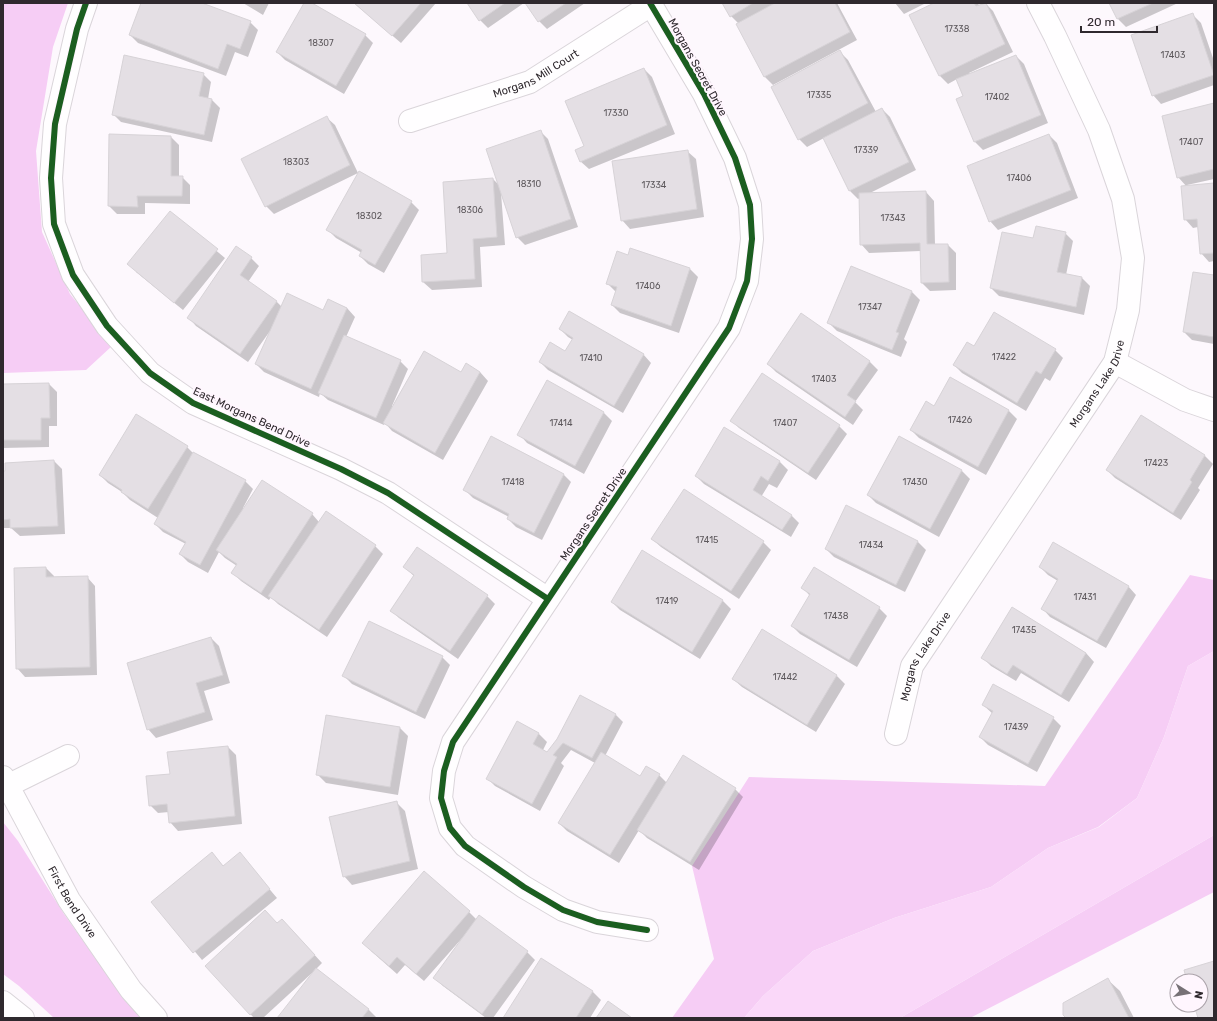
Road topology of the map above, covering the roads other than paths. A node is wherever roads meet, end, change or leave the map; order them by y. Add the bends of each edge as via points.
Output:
1 (86, 3) edge
2 (1038, 3) edge
3 (651, 4) edge
4 (410, 121) dead end
5 (1115, 362) junction
6 (1214, 410) edge
7 (548, 599) junction
8 (896, 734) dead end
9 (68, 756) dead end
10 (4, 783) edge
11 (647, 930) dead end
12 (3, 1002) edge
13 (23, 1018) edge
14 (156, 1018) edge

1 - 7 street, East Morgans Bend Drive via 77,29 55,124 51,178 54,224 73,275 107,326 150,373 194,403 388,493
2 - 5 street, Morgans Lake Drive via 1099,130 1123,199 1133,258 1128,310
3 - 4 street, Morgans Mill Court via 530,82
3 - 7 street, Morgans Secret Drive via 704,94 735,158 750,205 752,239 747,281 729,328
5 - 6 street via 1185,400
5 - 8 street, Morgans Lake Drive via 912,666
7 - 11 street, Morgans Secret Drive via 453,742 444,771 441,798 450,828 465,846 524,887 563,910 597,922
9 - 10 street
10 - 14 street, First Bend Drive via 69,900 131,990
12 - 13 street

